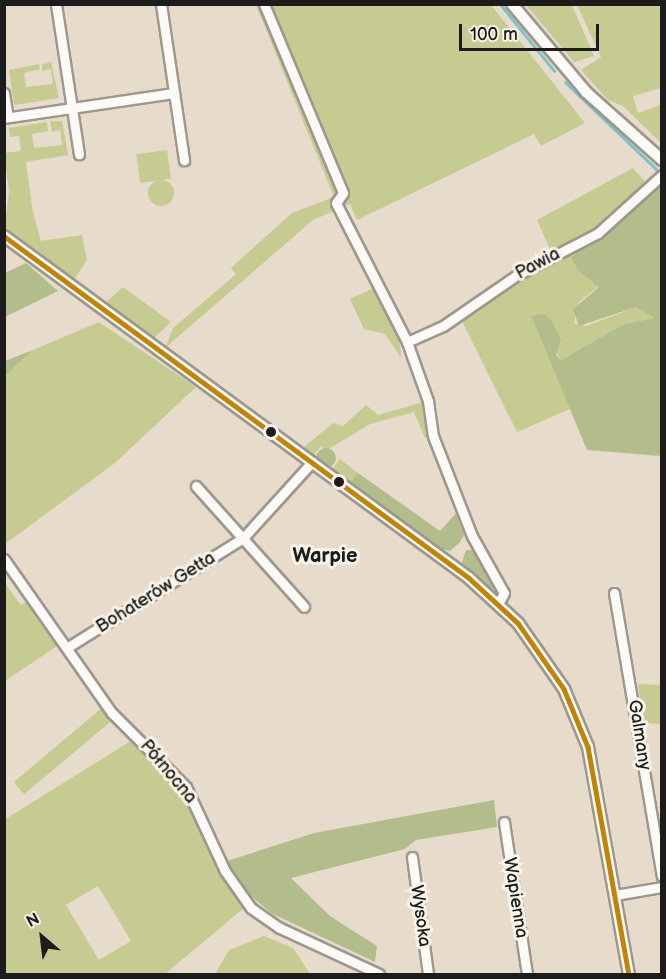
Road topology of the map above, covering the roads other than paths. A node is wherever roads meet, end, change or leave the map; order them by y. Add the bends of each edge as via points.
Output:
1 (56, 4) edge
2 (161, 4) edge
3 (264, 4) edge
4 (512, 4) edge
5 (4, 93) edge
6 (174, 93) junction
7 (71, 108) junction
8 (6, 118) edge
9 (79, 154) dead end
10 (184, 160) dead end
11 (662, 160) edge
12 (662, 175) edge
13 (4, 236) edge
14 (407, 342) junction
15 (312, 462) junction
16 (196, 486) dead end
17 (243, 538) junction
18 (4, 559) edge
19 (614, 593) dead end
20 (499, 602) junction
21 (304, 607) dead end
22 (68, 647) junction
23 (504, 822) dead end
24 (412, 857) dead end
25 (662, 876) edge
26 (662, 887) edge
27 (615, 895) junction
28 (379, 975) edge
29 (428, 975) edge
30 (527, 975) edge
31 (629, 975) edge

1 - 7 street
2 - 6 street
3 - 14 street via 343,193 336,203
4 - 11 street via 599,106
5 - 8 street
6 - 7 street
6 - 10 street
7 - 8 street
7 - 9 street
12 - 14 street, Pawia via 598,233
13 - 15 street
14 - 20 street via 428,401 433,436 472,536 504,593
15 - 17 street, Bohaterów Getta
15 - 20 street
16 - 17 street
17 - 21 street
17 - 22 street, Bohaterów Getta
18 - 22 street, Północna
19 - 25 street, Galmany
20 - 27 street via 548,662 582,730
22 - 28 street, Północna via 111,713 186,788 225,871 251,908 280,928
23 - 30 street, Wapienna
24 - 29 street, Wysoka
26 - 27 street
27 - 31 street

